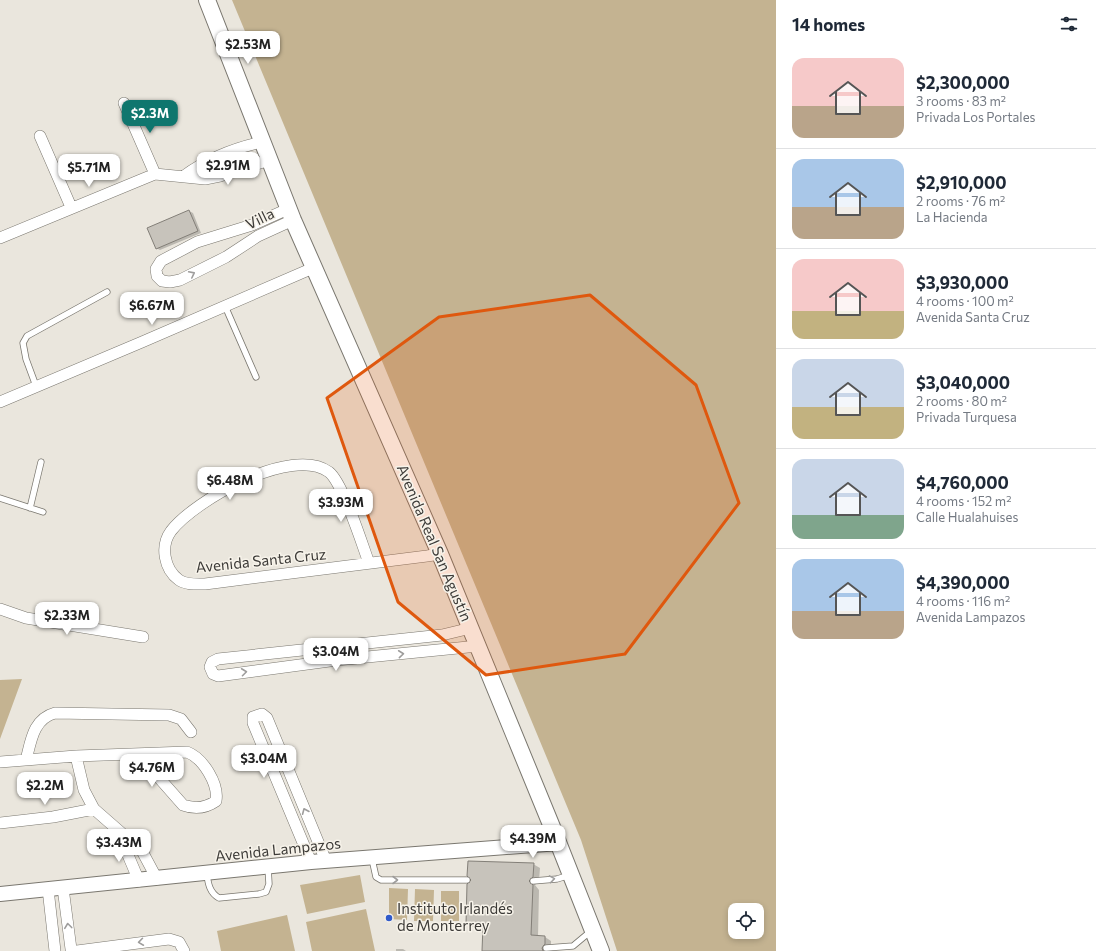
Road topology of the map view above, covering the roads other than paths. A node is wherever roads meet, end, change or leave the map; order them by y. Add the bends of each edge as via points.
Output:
1 (199, 0) edge
2 (207, 0) edge
3 (124, 103) dead end
4 (40, 136) dead end
5 (262, 139) junction
6 (269, 160) junction
7 (155, 174) junction
8 (184, 176) junction
9 (71, 207) junction
10 (291, 215) junction
11 (270, 224) junction
12 (234, 231) junction
13 (0, 238) edge
14 (241, 246) junction
15 (313, 268) junction
16 (107, 292) dead end
17 (225, 306) junction
18 (256, 377) dead end
19 (36, 386) junction
20 (0, 402) edge
21 (41, 462) dead end
22 (0, 498) edge
23 (30, 508) junction
24 (43, 512) dead end
25 (440, 554) junction
26 (369, 563) junction
27 (0, 609) edge
28 (471, 628) junction
29 (143, 637) dead end
30 (478, 646) junction
31 (335, 647) junction
32 (337, 660) junction
33 (191, 732) dead end
34 (138, 754) junction
35 (76, 756) junction
36 (26, 760) junction
37 (0, 762) edge
38 (292, 779) junction
39 (279, 784) junction
40 (94, 809) junction
41 (0, 823) edge
42 (124, 836) junction
43 (559, 843) junction
44 (372, 859) junction
45 (326, 861) junction
46 (311, 862) junction
47 (268, 867) junction
48 (207, 874) junction
49 (571, 874) junction
50 (157, 879) junction
51 (139, 880) junction
52 (467, 880) dead end
53 (533, 881) dead end
54 (63, 888) junction
55 (48, 889) junction
56 (0, 894) edge
57 (593, 930) junction
58 (546, 948) dead end
59 (55, 951) edge
60 (73, 951) edge
61 (77, 951) edge
62 (184, 951) edge
63 (601, 951) edge

1 - 5 main road, Avenida Real San Agustín
2 - 5 main road, Avenida Real San Agustín
3 - 7 street
4 - 9 street
5 - 6 main road, Avenida Real San Agustín
5 - 8 street via 200,164
6 - 8 street via 205,179
6 - 10 main road, Avenida Real San Agustín
7 - 8 street
7 - 9 street
9 - 13 street
10 - 11 street, Villa
10 - 15 main road, Avenida Real San Agustín
11 - 12 street, Villa
11 - 14 street, Villa
12 - 14 street
12 -> 14 street, Villa via 197,242 161,261 156,269 157,276 162,281 180,280 226,257
15 - 17 street
15 - 25 main road, Avenida Real San Agustín
16 - 19 lane via 27,336 23,343
17 - 18 lane
17 - 19 street
19 - 20 street
21 - 23 lane
22 - 23 lane
23 - 24 lane
25 - 26 street, Avenida Santa Cruz
25 - 28 main road, Avenida Real San Agustín
26 - 26 street, Avenida Santa Cruz via 190,584 179,580 168,568 164,557 165,544 170,532 218,494 253,476 288,465 308,463 331,473 339,486
27 - 29 street via 26,618
28 - 30 main road, Avenida Real San Agustín
28 - 31 street via 442,635
32 -> 30 street
30 - 43 main road, Avenida Real San Agustín
31 - 32 street
31 -> 32 street via 218,659 212,662 210,667 213,674 218,676
33 - 36 street via 181,719 169,715 55,713 43,718 35,729
34 - 34 street via 183,805 193,808 216,801 214,783 193,754 180,751
34 - 35 street
35 - 36 street
35 - 40 street via 84,790
36 - 37 street
38 - 39 street
38 - 39 street via 267,718 257,714 253,723
45 -> 38 street
39 - 46 street
40 - 41 street
40 - 42 street
42 - 50 street via 142,851
42 - 51 street via 128,855
43 - 44 street, Avenida Lampazos
43 - 49 main road, Avenida Real San Agustín
44 - 45 street, Avenida Lampazos
44 -> 52 lane via 376,877 381,880
45 - 46 street, Avenida Lampazos
46 - 47 street, Avenida Lampazos
47 - 48 street, Avenida Lampazos
47 - 48 lane via 269,884 266,892 259,894 219,898 214,895 208,883
48 - 50 street, Avenida Lampazos
53 -> 49 lane
49 - 57 main road, Avenida Real San Agustín
50 - 51 street, Avenida Lampazos
51 - 54 street, Avenida Lampazos
54 - 55 street, Avenida Lampazos
60 -> 54 street via 70,949
55 - 56 street, Avenida Lampazos
55 - 59 street
57 - 58 lane via 573,946
57 - 63 main road, Avenida Real San Agustín
62 -> 61 street via 179,942 169,939

